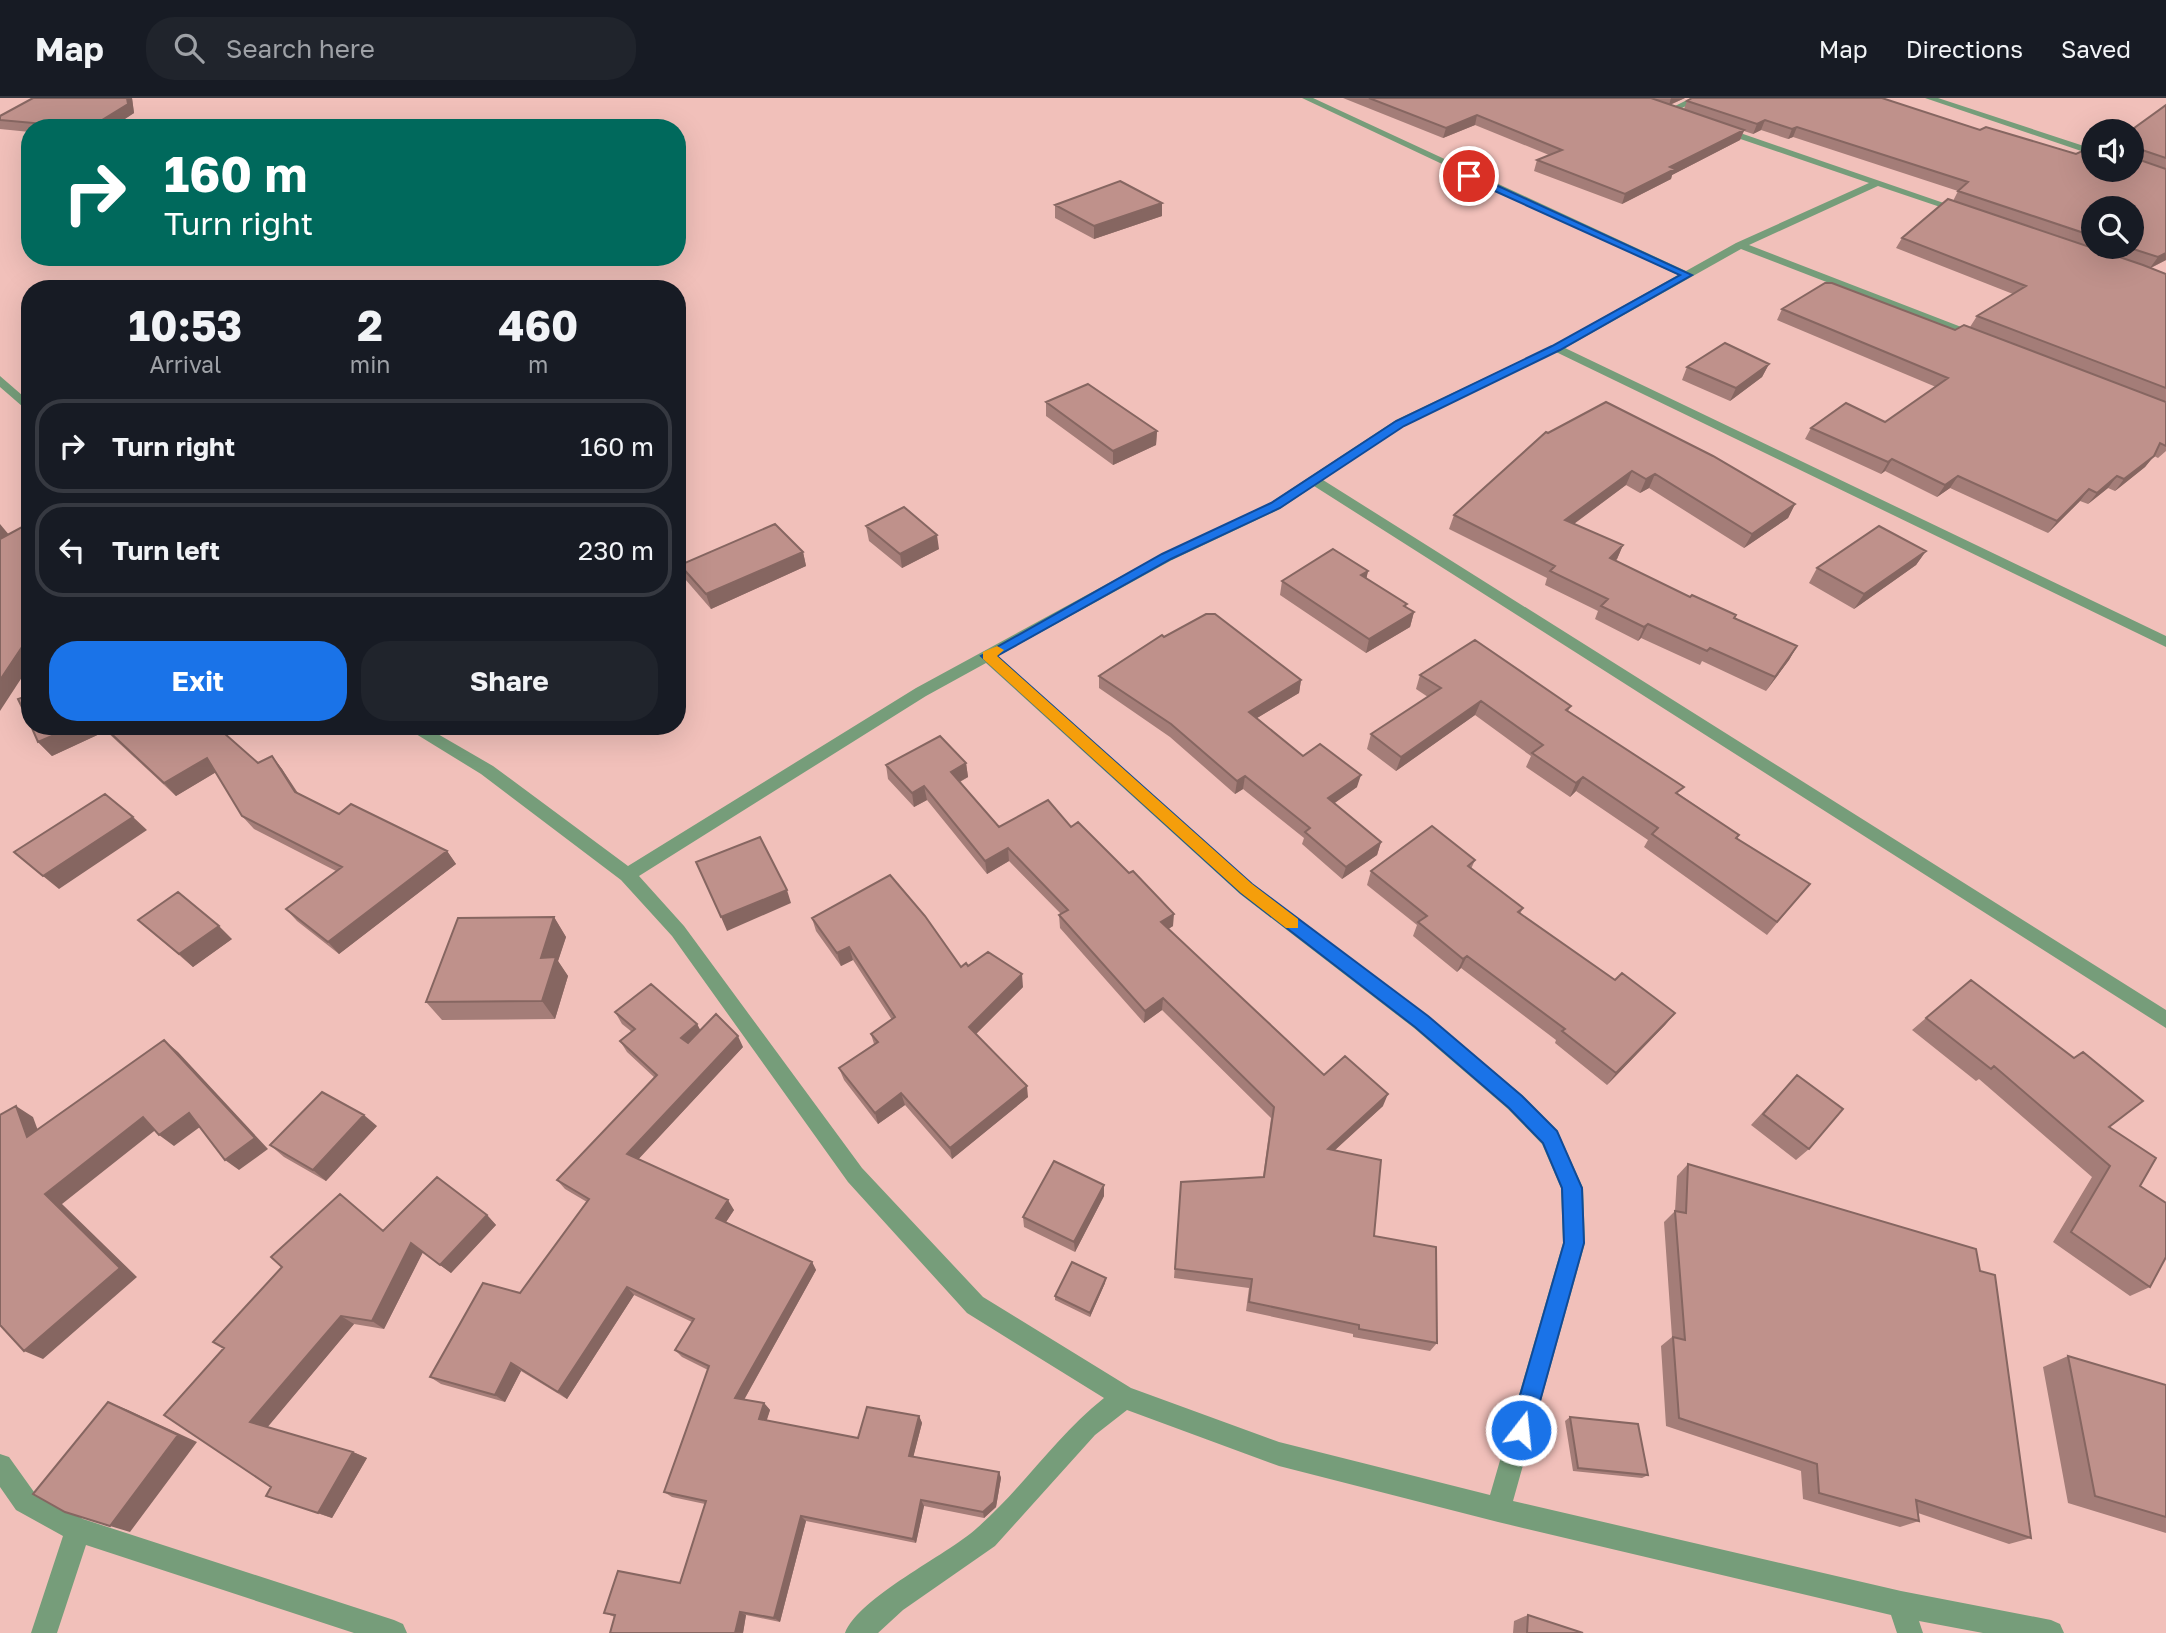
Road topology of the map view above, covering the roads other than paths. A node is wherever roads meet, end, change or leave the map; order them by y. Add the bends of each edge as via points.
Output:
1 (1306, 98) edge
2 (1698, 98) edge
3 (1928, 98) edge
4 (1657, 107) edge
5 (1669, 111) junction
6 (1682, 116) edge
7 (1709, 124) edge
8 (2081, 148) edge
9 (1878, 182) junction
10 (1970, 214) edge
11 (1740, 246) junction
12 (1687, 275) junction
13 (1985, 340) edge
14 (1556, 348) junction
15 (0, 380) edge
16 (21, 400) edge
17 (1314, 480) junction
18 (2166, 642) edge
19 (988, 656) junction
20 (427, 735) edge
21 (627, 875) junction
22 (2166, 1020) edge
23 (1124, 1397) junction
24 (0, 1466) edge
25 (1498, 1510) junction
26 (78, 1530) junction
27 (1901, 1604) junction
28 (44, 1633) edge
29 (394, 1633) edge
30 (858, 1633) edge
31 (1910, 1633) edge
32 (2051, 1633) edge

1 - 12 street
2 - 5 street
3 - 8 street
4 - 5 street
5 - 6 street
7 - 9 street
9 - 10 street
9 - 11 street
11 - 12 street
11 - 13 street
12 - 14 street
14 - 17 street via 1400,423
14 - 18 street
15 - 16 street
17 - 19 street via 1275,506 1167,556
17 - 22 street
19 - 21 street via 921,692
19 - 25 street via 1246,889 1421,1022 1516,1102 1550,1137 1572,1188 1574,1243
20 - 21 street via 487,770
21 - 23 street via 678,931 855,1175 975,1305
23 - 25 street via 1279,1454
23 - 30 street via 1087,1427 986,1536 894,1601
24 - 26 street via 25,1501
25 - 27 street
26 - 28 street
26 - 29 street
27 - 31 street
27 - 32 street

